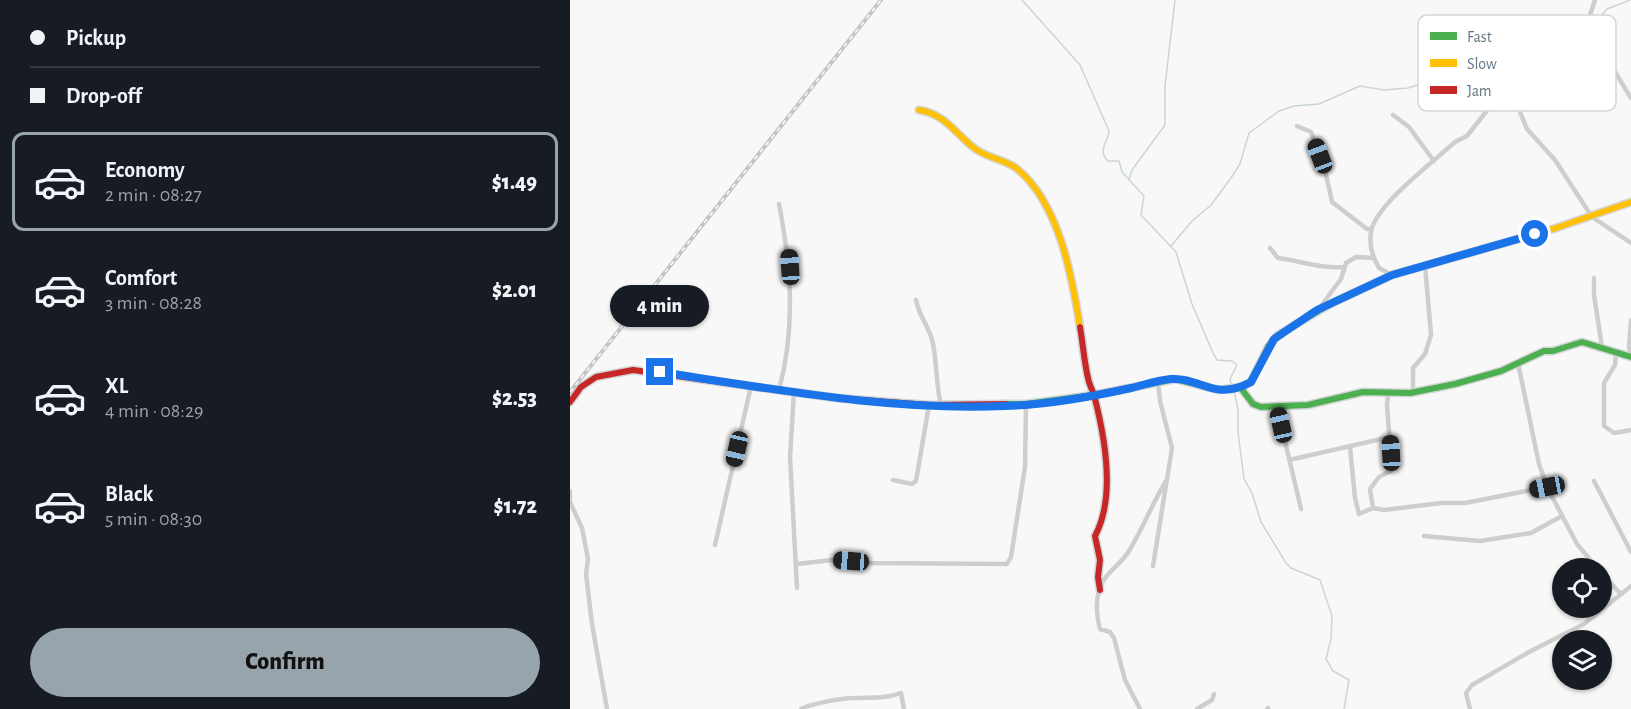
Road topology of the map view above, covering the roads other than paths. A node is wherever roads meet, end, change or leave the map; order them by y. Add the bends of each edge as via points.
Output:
1 (1595, 0) edge
2 (1590, 15) edge
3 (1616, 73) edge
4 (1631, 98) edge
5 (919, 110) dead end
6 (1487, 111) edge
7 (1520, 111) edge
8 (1393, 115) dead end
9 (1297, 126) dead end
10 (1434, 161) junction
11 (1631, 202) edge
12 (779, 204) dead end
13 (1592, 217) junction
14 (1372, 229) junction
15 (1631, 243) edge
16 (1270, 248) dead end
17 (1374, 258) junction
18 (1425, 265) junction
19 (1344, 267) junction
20 (1392, 275) junction
21 (1594, 278) dead end
22 (915, 300) dead end
23 (1317, 310) junction
24 (1631, 320) edge
25 (1602, 347) junction
26 (1616, 354) junction
27 (1631, 357) edge
28 (1518, 363) junction
29 (1158, 382) junction
30 (751, 386) junction
31 (1234, 388) junction
32 (779, 390) junction
33 (794, 392) junction
34 (1413, 392) junction
35 (1388, 393) junction
36 (1094, 395) junction
37 (571, 398) edge
38 (1026, 404) junction
39 (929, 405) junction
40 (941, 405) junction
41 (1277, 407) junction
42 (1631, 430) edge
43 (1390, 437) junction
44 (1350, 447) junction
45 (1289, 460) junction
46 (893, 480) dead end
47 (1166, 481) junction
48 (1594, 482) dead end
49 (1547, 487) junction
50 (570, 491) edge
51 (570, 501) edge
52 (1373, 508) junction
53 (1300, 509) dead end
54 (1562, 516) junction
55 (1424, 536) dead end
56 (715, 545) dead end
57 (1631, 552) edge
58 (1589, 558) edge
59 (797, 564) junction
60 (1153, 566) dead end
61 (1612, 585) edge
62 (1631, 586) edge
63 (797, 588) dead end
64 (1100, 590) junction
65 (1620, 593) junction
66 (1214, 694) dead end
67 (607, 709) edge
68 (801, 709) edge
69 (904, 709) edge
70 (1140, 709) edge
71 (1197, 709) edge
72 (1470, 709) edge

1 - 2 street
3 - 4 street
5 - 36 street via 938,114 974,149 1015,167 1042,200 1071,272
6 - 10 street via 1467,136
7 - 13 street via 1527,129 1556,160
8 - 10 street via 1409,127
9 - 14 street via 1311,132 1332,202
10 - 14 street via 1389,202
11 - 13 street
12 - 32 street via 791,281 788,360
13 - 15 street
13 - 18 street
14 - 17 street
16 - 19 street via 1278,258 1327,268
17 - 19 street via 1356,257
17 - 20 street via 1379,268
18 - 20 street
18 - 34 street via 1431,335 1425,354 1413,368
19 - 23 street via 1341,279
20 - 23 street
21 - 25 street
22 - 40 street via 933,344
23 - 31 street via 1278,335 1251,382
24 - 27 street
25 - 26 street
25 - 28 street via 1582,342 1544,351
26 - 27 street
26 - 42 street via 1612,372 1604,383 1604,426 1614,434
28 - 34 street via 1455,384
28 - 49 street
29 - 31 street via 1175,379 1219,390
29 - 36 street
29 - 47 street via 1172,448
30 - 32 street
30 - 37 street via 660,372 618,370 597,377
30 - 56 street
31 - 41 street via 1253,404
32 - 33 street
33 - 39 street
33 - 59 street via 790,456
34 - 35 street
35 - 41 street via 1363,392 1308,405
35 - 43 street
36 - 38 street
36 - 64 street via 1107,464 1102,523 1095,536
38 - 40 street
38 - 59 street via 1025,467 1007,564 832,560
39 - 40 street
39 - 46 street via 916,481 912,484
41 - 45 street
43 - 44 street
43 - 52 street via 1392,470 1379,477 1370,489
44 - 45 street
44 - 52 street via 1359,514
45 - 53 street
47 - 60 street
47 - 64 street via 1128,554 1102,582
48 - 57 street
49 - 52 street via 1465,502
49 - 54 street
50 - 51 street
51 - 67 street via 582,528 588,559 592,624
54 - 55 street via 1532,533 1480,541
54 - 58 street
59 - 63 street
61 - 65 street
62 - 65 street
64 - 70 street via 1100,629 1114,638 1125,680
65 - 72 street via 1584,624 1472,685 1466,693
66 - 71 street via 1212,700
68 - 69 street via 817,703 901,693

